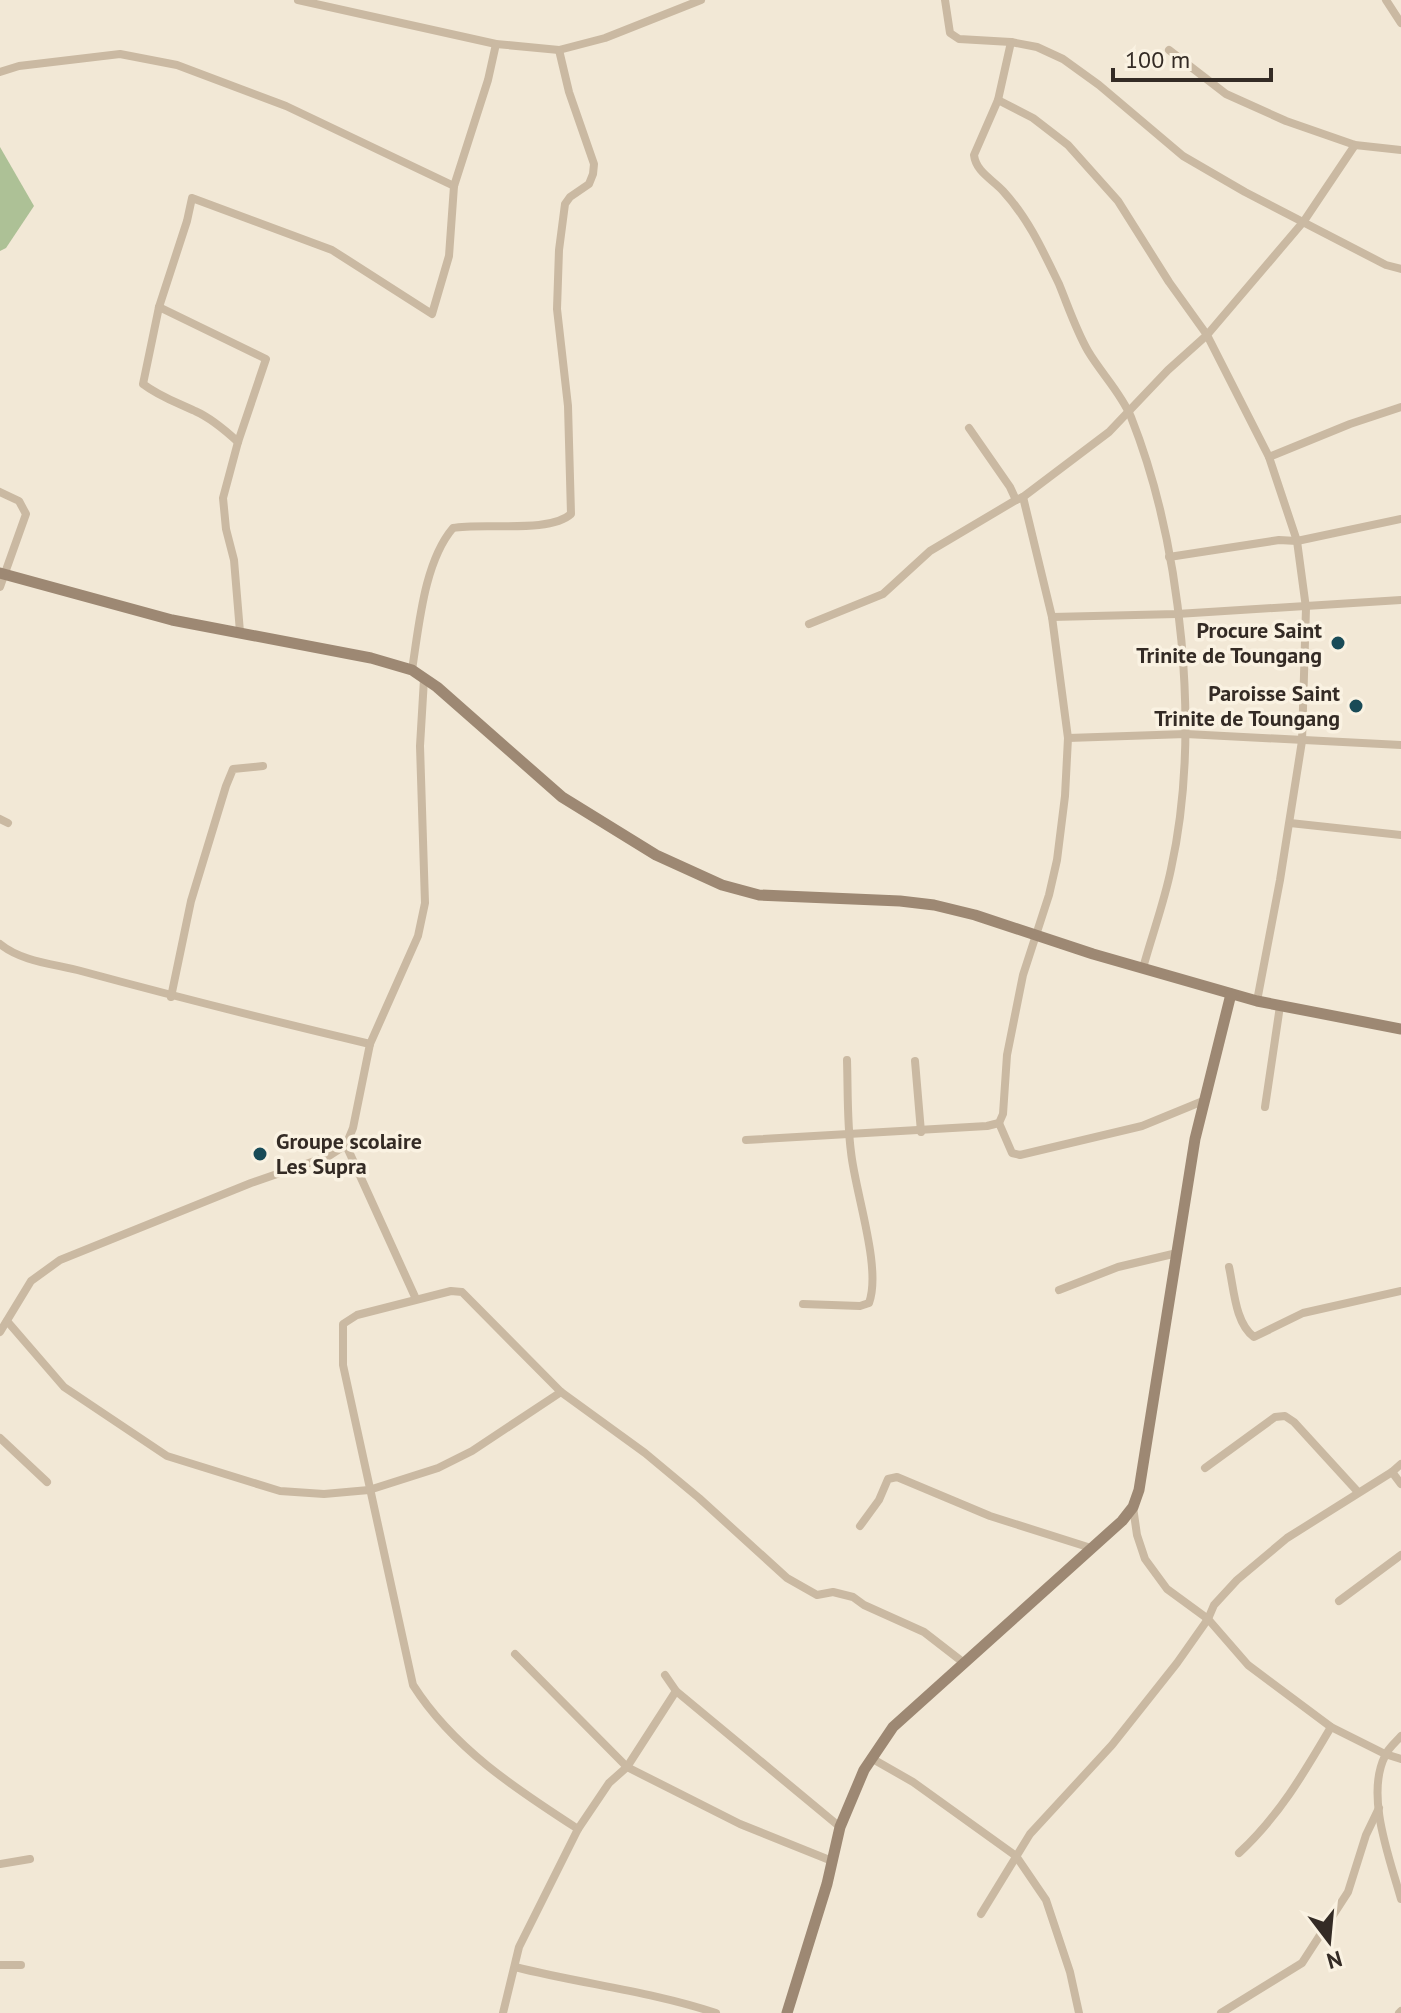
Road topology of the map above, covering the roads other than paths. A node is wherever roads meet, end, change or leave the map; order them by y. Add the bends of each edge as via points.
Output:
1 (298, 0) edge
2 (701, 0) edge
3 (945, 0) edge
4 (1386, 0) edge
5 (1401, 23) edge
6 (1011, 42) junction
7 (496, 44) junction
8 (559, 50) junction
9 (1169, 50) dead end
10 (0, 72) edge
11 (998, 100) junction
12 (1355, 145) junction
13 (1401, 150) edge
14 (454, 186) junction
15 (1304, 221) junction
16 (1401, 269) edge
17 (159, 307) junction
18 (1207, 335) junction
19 (1401, 407) edge
20 (1129, 413) junction
21 (969, 428) dead end
22 (238, 442) junction
23 (1269, 457) junction
24 (0, 492) edge
25 (1020, 498) junction
26 (1401, 519) edge
27 (1297, 541) junction
28 (1169, 557) junction
29 (3, 574) edge
30 (0, 587) edge
31 (1401, 600) edge
32 (1306, 608) junction
33 (1177, 614) junction
34 (1052, 617) junction
35 (809, 624) dead end
36 (240, 632) junction
37 (412, 670) junction
38 (424, 679) junction
39 (1186, 734) junction
40 (1068, 738) junction
41 (1302, 741) junction
42 (1401, 745) edge
43 (263, 766) dead end
44 (1290, 823) junction
45 (1401, 835) edge
46 (1036, 936) junction
47 (0, 944) edge
48 (1143, 968) junction
49 (1231, 994) junction
50 (171, 997) junction
51 (1257, 1001) junction
52 (1280, 1006) junction
53 (1401, 1029) edge
54 (370, 1044) junction
55 (847, 1060) dead end
56 (915, 1061) dead end
57 (1203, 1101) junction
58 (1265, 1107) dead end
59 (999, 1123) junction
60 (921, 1132) junction
61 (849, 1135) junction
62 (746, 1140) dead end
63 (346, 1145) junction
64 (1177, 1253) junction
65 (1229, 1267) dead end
66 (1059, 1290) dead end
67 (1401, 1291) edge
68 (416, 1299) junction
69 (803, 1304) dead end
70 (7, 1321) junction
71 (0, 1332) edge
72 (561, 1392) junction
73 (0, 1438) edge
74 (1401, 1464) edge
75 (1205, 1468) dead end
76 (1392, 1472) junction
77 (47, 1482) dead end
78 (1401, 1484) edge
79 (369, 1490) junction
80 (1358, 1492) junction
81 (1133, 1507) junction
82 (860, 1526) dead end
83 (1091, 1548) junction
84 (1401, 1555) edge
85 (1339, 1601) dead end
86 (1208, 1619) junction
87 (515, 1654) dead end
88 (964, 1663) junction
89 (665, 1675) dead end
90 (676, 1691) junction
91 (1331, 1727) junction
92 (1401, 1736) edge
93 (1385, 1754) junction
94 (871, 1758) junction
95 (1401, 1759) edge
96 (627, 1767) junction
97 (1379, 1808) junction
98 (840, 1827) junction
99 (578, 1829) junction
100 (1239, 1853) dead end
101 (1016, 1856) junction
102 (30, 1859) dead end
103 (832, 1861) junction
104 (0, 1864) edge
105 (1401, 1899) edge
106 (981, 1914) dead end
107 (0, 1965) edge
108 (21, 1965) dead end
109 (515, 1967) junction
110 (503, 2013) edge
111 (716, 2013) edge
112 (787, 2013) edge
113 (1079, 2013) edge
114 (1221, 2013) edge

1 - 7 street
2 - 8 street
3 - 6 street via 950,33 959,39
4 - 5 street
6 - 11 street
6 - 15 street via 1063,59 1183,156
7 - 8 street
7 - 14 street
8 - 37 street via 594,164 589,184 565,204 559,250 557,309 568,406 571,514 548,523 453,528 444,538 424,596
9 - 12 street via 1226,94
10 - 14 street via 120,54 177,65 286,106
11 - 18 street via 1068,145 1118,201
11 - 20 street via 975,163 1032,228 1087,349
12 - 13 street
12 - 15 street
14 - 17 street via 449,256 432,314 332,250 192,198
15 - 16 street
15 - 18 street
17 - 22 street via 143,384 216,423
17 - 22 street via 266,359
18 - 20 street
18 - 23 street
19 - 23 street
20 - 25 street
20 - 28 street via 1149,470
21 - 25 street
22 - 36 street via 223,498
23 - 27 street
24 - 29 street via 19,501 26,514
25 - 34 street
25 - 35 street via 930,551 883,594
26 - 27 street
27 - 28 street
27 - 32 street
28 - 33 street
29 - 30 street
29 - 36 street via 172,620
31 - 32 street
32 - 33 street
32 - 41 street
33 - 34 street
33 - 39 street
34 - 40 street
36 - 37 street
37 - 38 street
38 - 46 street via 562,797 625,838 722,885 759,895 934,905
38 - 54 street via 420,746 425,903 418,936
39 - 40 street
39 - 41 street
39 - 48 street via 1171,870
40 - 46 street via 1057,860
41 - 42 street
41 - 44 street
43 - 50 street via 233,769 226,786 191,901
44 - 45 street
44 - 51 street
46 - 48 street
46 - 59 street via 1007,1055
47 - 50 street via 35,961
48 - 49 street
49 - 51 street
49 - 57 street
50 - 54 street
51 - 52 street
52 - 53 street
52 - 58 street
54 - 63 street
55 - 61 street
56 - 60 street
57 - 59 street via 1142,1126 1020,1155 1006,1145
57 - 64 street
59 - 60 street
60 - 61 street
61 - 62 street
61 - 69 street via 873,1293 869,1303 860,1306
63 - 68 street
63 - 70 street via 60,1260 31,1281
64 - 66 street via 1118,1267
64 - 81 street
65 - 67 street via 1240,1318 1254,1337 1303,1313
68 - 72 street via 462,1292
68 - 79 street via 343,1324 343,1365
70 - 71 street
70 - 79 street via 64,1387 167,1456 280,1491
72 - 79 street via 472,1451
72 - 88 street via 645,1453 787,1578 817,1595 853,1597 924,1632
73 - 77 street
74 - 76 street
75 - 80 street via 1275,1417 1285,1416
76 - 78 street
76 - 80 street
79 - 99 street via 413,1685 431,1713 480,1760
80 - 86 street via 1287,1538 1237,1580
81 - 83 street
81 - 86 street via 1145,1559 1167,1589
82 - 83 street via 888,1479 897,1477 990,1516
83 - 88 street
84 - 85 street
86 - 91 street via 1248,1665
86 - 101 street via 1112,1745
87 - 96 street
88 - 94 street via 893,1727
89 - 90 street
90 - 96 street
90 - 98 street
91 - 93 street
91 - 100 street via 1273,1819
92 - 93 street
93 - 95 street
93 - 97 street
94 - 98 street
94 - 101 street
96 - 99 street via 609,1783
96 - 103 street via 740,1824
97 - 105 street
97 - 114 street via 1348,1892 1302,1963
98 - 103 street
99 - 109 street via 527,1928
101 - 106 street
101 - 113 street via 1046,1900
102 - 104 street
103 - 112 street
107 - 108 street
109 - 110 street
109 - 111 street

